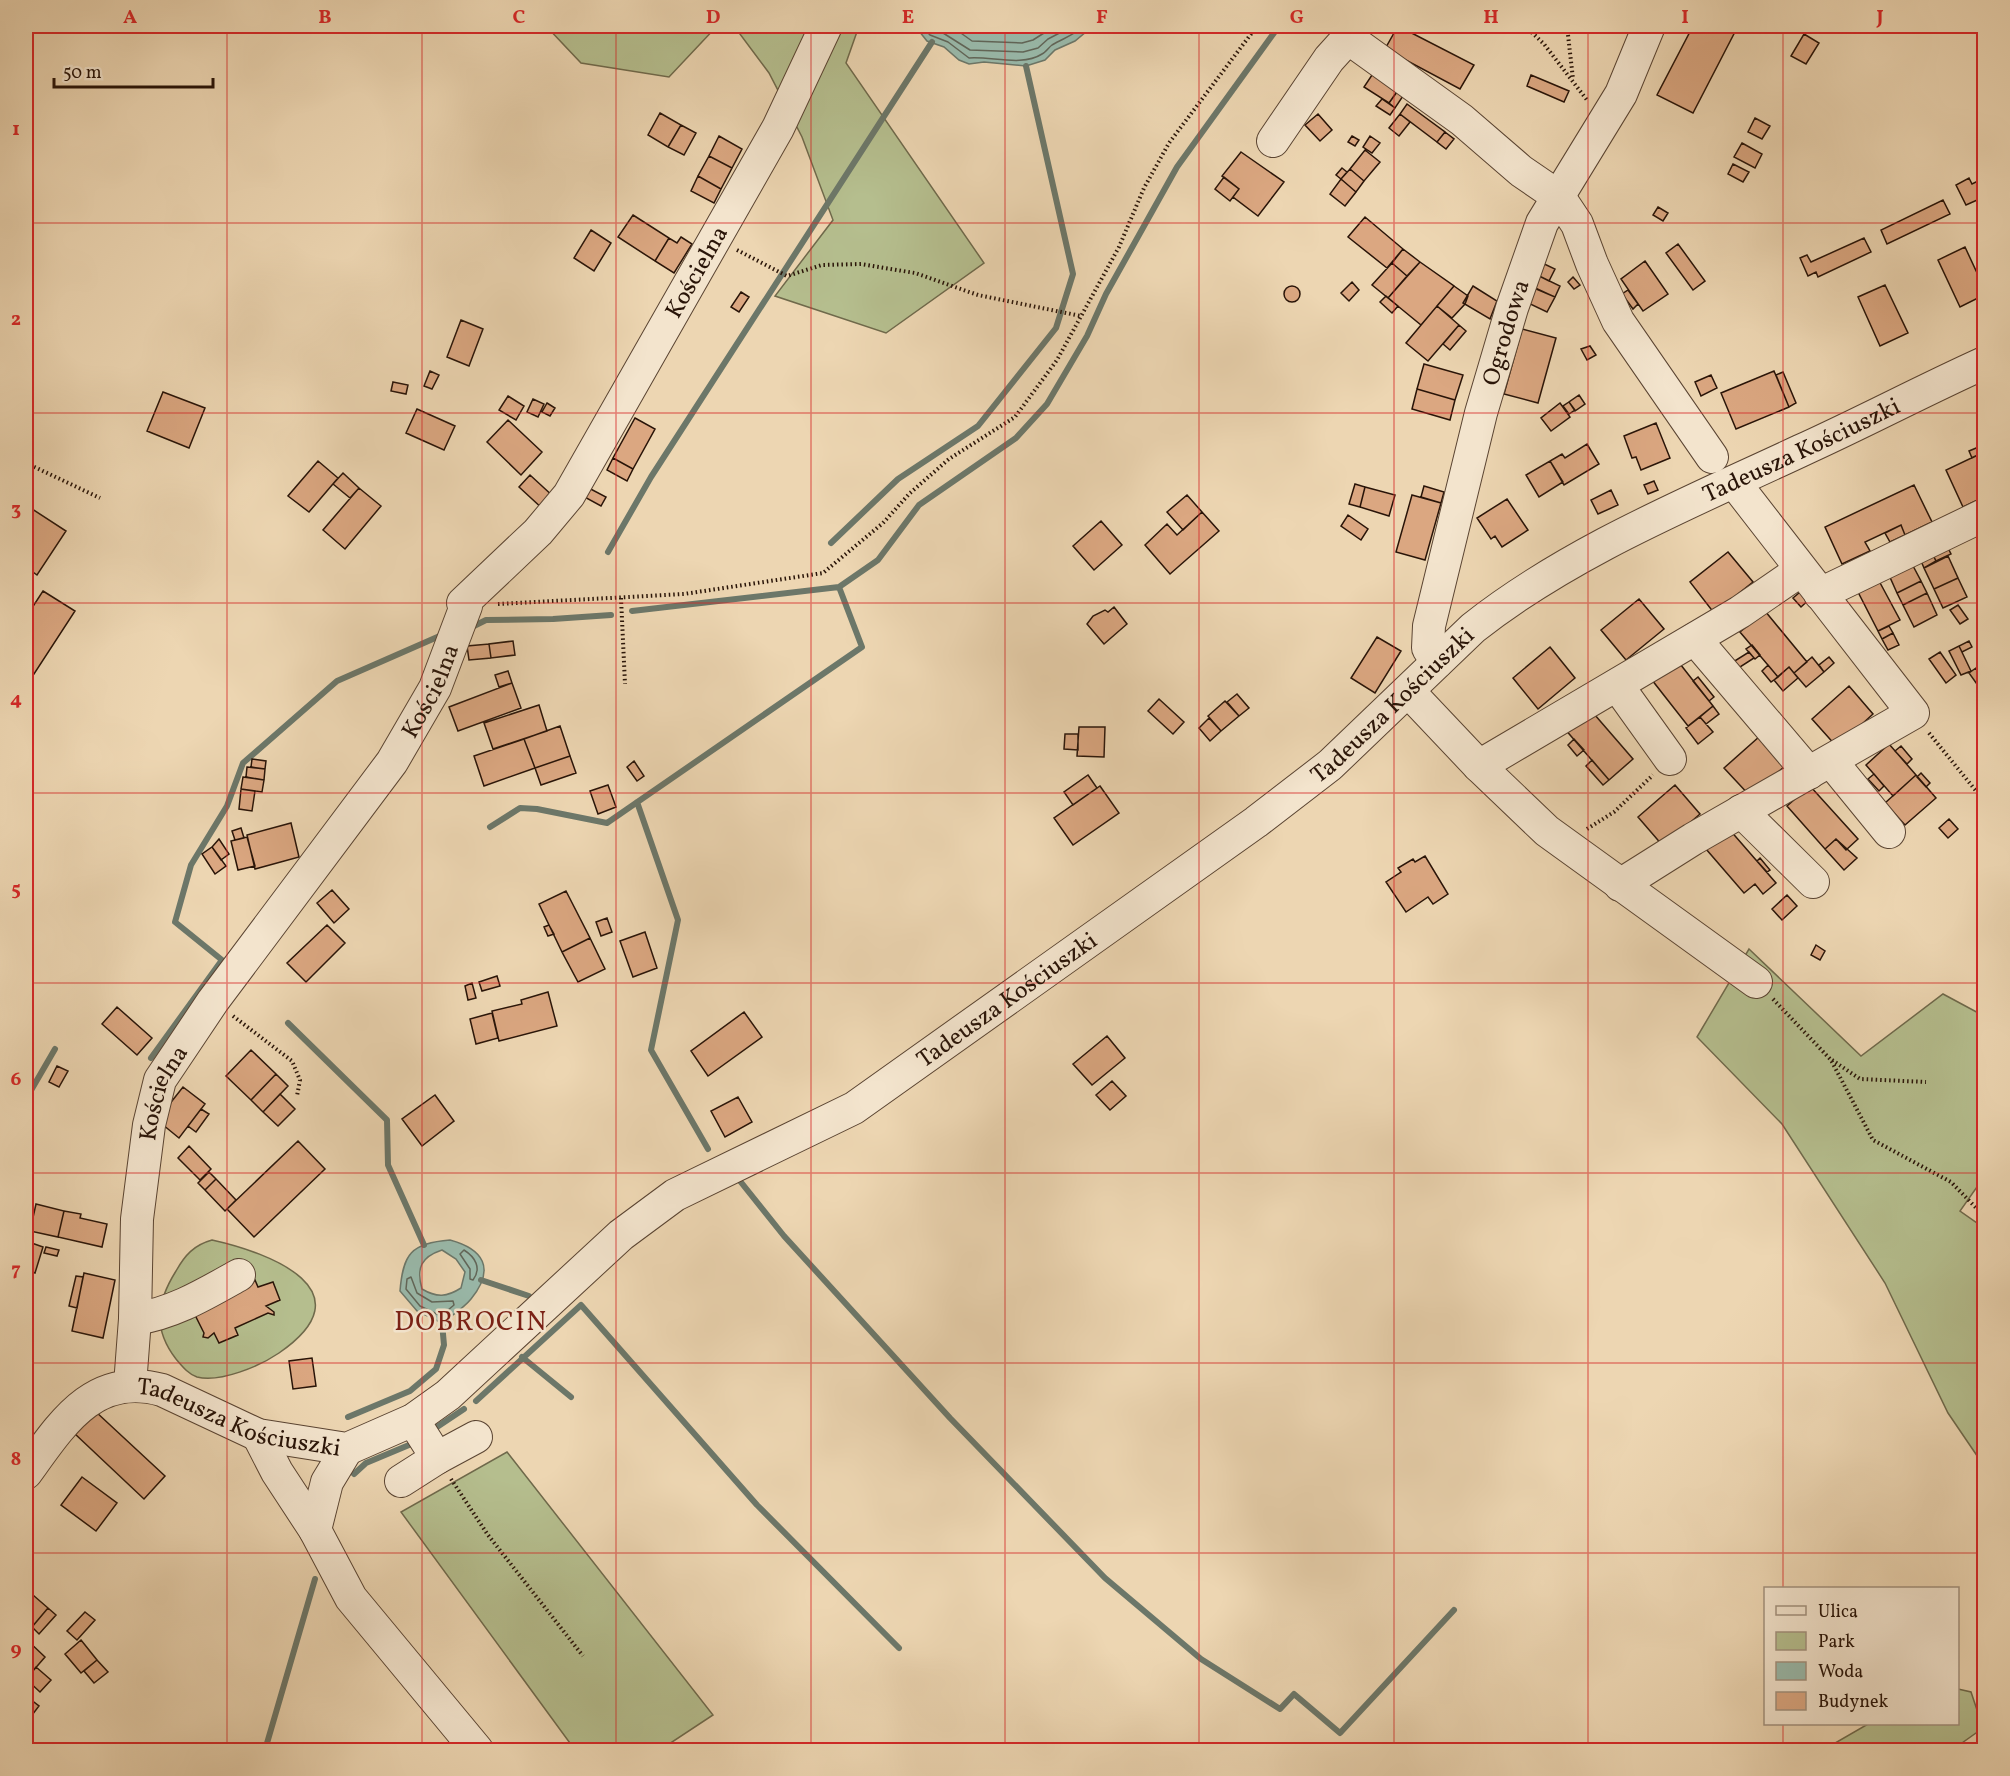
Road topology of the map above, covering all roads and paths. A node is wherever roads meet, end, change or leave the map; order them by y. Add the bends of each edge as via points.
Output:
1 (826, 26) edge
2 (1257, 26) edge
3 (1525, 26) edge
4 (1567, 26) edge
5 (1649, 26) edge
6 (1573, 80) junction
7 (1602, 123) junction
8 (1273, 141) dead end
9 (1559, 197) junction
10 (714, 238) junction
11 (1081, 316) junction
12 (1984, 363) edge
13 (1712, 457) dead end
14 (26, 464) edge
15 (1734, 482) junction
16 (100, 498) dead end
17 (1984, 515) edge
18 (1810, 582) junction
19 (621, 598) junction
20 (466, 606) junction
21 (1695, 639) junction
22 (1437, 662) junction
23 (625, 684) dead end
24 (1617, 685) junction
25 (1409, 692) junction
26 (1913, 713) junction
27 (1670, 759) joint
28 (1479, 766) junction
29 (1820, 767) junction
30 (1984, 797) edge
31 (1741, 812) junction
32 (1889, 832) dead end
33 (1564, 844) junction
34 (1813, 882) dead end
35 (1620, 885) junction
36 (1756, 982) joint
37 (213, 1000) junction
38 (1831, 1060) junction
39 (1926, 1082) dead end
40 (297, 1096) dead end
41 (1984, 1216) edge
42 (239, 1275) dead end
43 (135, 1319) junction
44 (130, 1385) junction
45 (413, 1420) junction
46 (258, 1435) junction
47 (476, 1437) dead end
48 (347, 1449) junction
49 (438, 1458) junction
50 (26, 1473) edge
51 (401, 1481) dead end
52 (315, 1530) junction
53 (583, 1656) dead end
54 (477, 1750) edge

1 - 10 street, Kościelna via 778,128
2 - 11 path via 1169,143 1144,188 1119,248
3 - 6 path
4 - 6 path
5 - 7 street, Ogrodowa via 1621,94
6 - 7 path
7 - 9 street, Ogrodowa
8 - 9 street via 1348,38 1462,120 1521,171
9 - 13 street via 1577,224 1618,321
9 - 22 street, Ogrodowa via 1534,244 1481,413 1429,626 1428,648
10 - 11 path via 787,276 822,265 861,264 915,273 978,295
10 - 20 street, Kościelna via 569,495 538,532 464,603
11 - 19 path via 1057,360 1015,417 949,459 883,523 823,573 684,594
12 - 15 street, Tadeusza Kościuszki
14 - 16 path
15 - 18 street
15 - 22 street, Tadeusza Kościuszki via 1630,532 1524,591 1473,628
17 - 18 street
18 - 21 street via 1740,612
18 - 26 street
19 - 20 path
19 - 23 path
20 - 37 street, Kościelna via 435,688 392,762
21 - 24 street
21 - 29 street
22 - 25 street, Tadeusza Kościuszki
24 - 27 street
24 - 28 street
25 - 28 street
25 - 45 street, Tadeusza Kościuszki via 1330,765 1256,822 854,1108 675,1195 621,1235 448,1395
26 - 29 street
26 - 30 path
27 - 33 path via 1614,812
28 - 33 street
29 - 31 street
29 - 32 street
31 - 34 street
31 - 35 street
33 - 35 street
35 - 36 street
36 - 38 path
37 - 40 path via 292,1062 300,1080
37 - 43 street, Kościelna via 160,1080 149,1125 137,1219
38 - 39 path via 1860,1079
38 - 41 path via 1873,1140 1951,1182
42 - 43 street via 160,1315
43 - 44 street, Kościelna
44 - 46 street, Tadeusza Kościuszki via 162,1390
44 - 50 street, Tadeusza Kościuszki via 89,1398 68,1418
45 - 48 street, Tadeusza Kościuszki
45 - 49 street
46 - 48 street, Tadeusza Kościuszki
46 - 52 street
47 - 49 street
48 - 52 street via 327,1482
49 - 51 street
49 - 53 path via 488,1535
52 - 54 street via 351,1598

